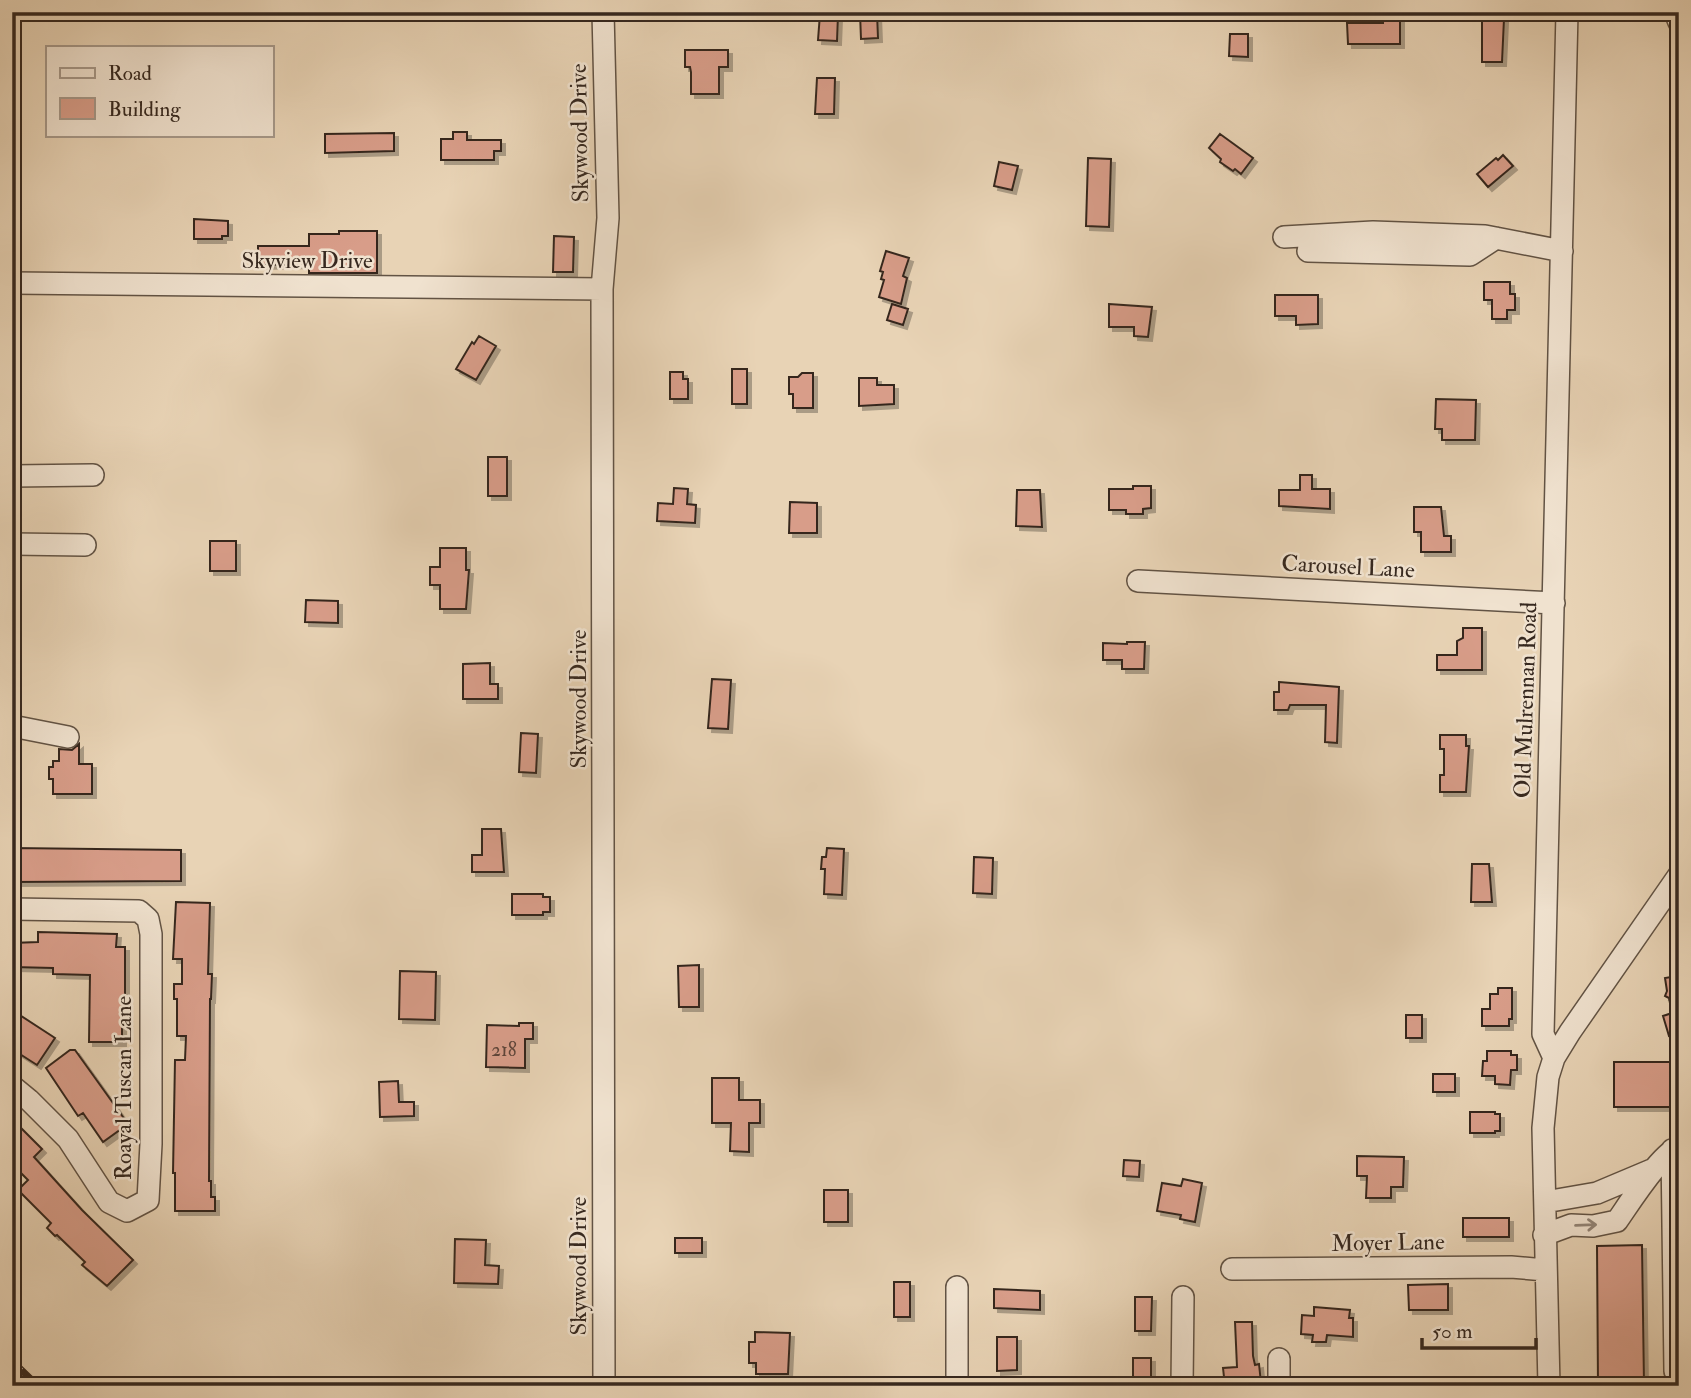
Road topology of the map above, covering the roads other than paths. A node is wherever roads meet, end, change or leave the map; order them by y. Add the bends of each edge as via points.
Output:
1 (603, 12) edge
2 (1567, 12) edge
3 (1675, 12) edge
4 (1679, 22) edge
5 (1283, 237) dead end
6 (1496, 238) junction
7 (1308, 251) dead end
8 (1562, 251) junction
9 (12, 284) edge
10 (602, 289) junction
11 (12, 475) edge
12 (93, 475) dead end
13 (12, 544) edge
14 (85, 545) dead end
15 (1138, 581) dead end
16 (1554, 603) junction
17 (12, 726) edge
18 (68, 737) dead end
19 (1679, 875) edge
20 (12, 909) edge
21 (1554, 1058) junction
22 (12, 1086) edge
23 (1675, 1149) edge
24 (1656, 1168) junction
25 (1606, 1189) junction
26 (1545, 1202) junction
27 (1624, 1212) junction
28 (1544, 1235) junction
29 (1232, 1269) dead end
30 (1545, 1270) junction
31 (957, 1287) dead end
32 (1184, 1297) dead end
33 (1279, 1359) dead end
34 (1675, 1371) dead end
35 (604, 1386) edge
36 (957, 1386) edge
37 (1182, 1386) edge
38 (1279, 1386) edge
39 (1549, 1386) edge

1 - 10 street, Skywood Drive via 608,218
2 - 8 street, Old Mulrennan Road
3 - 4 street
5 - 6 street via 1373,232
6 - 7 street via 1470,256
6 - 8 street
8 - 16 street, Old Mulrennan Road
9 - 10 street, Skyview Drive
10 - 35 street, Skywood Drive
11 - 12 street
13 - 14 street
15 - 16 street, Carousel Lane
16 - 21 street, Old Mulrennan Road via 1543,1034
17 - 18 street
19 - 21 street
20 - 22 street, Roayal Tuscan Lane via 139,911 148,919 148,1200 127,1211 109,1202 68,1139
21 - 26 street via 1545,1095
23 - 24 street
23 - 34 street
24 - 25 street
24 - 27 street
25 - 26 street
25 - 27 street
26 - 28 street
28 -> 27 street via 1571,1226 1617,1221
28 - 30 street
29 - 30 street, Moyer Lane
30 - 39 street
31 - 36 street
32 - 37 street
33 - 38 street

